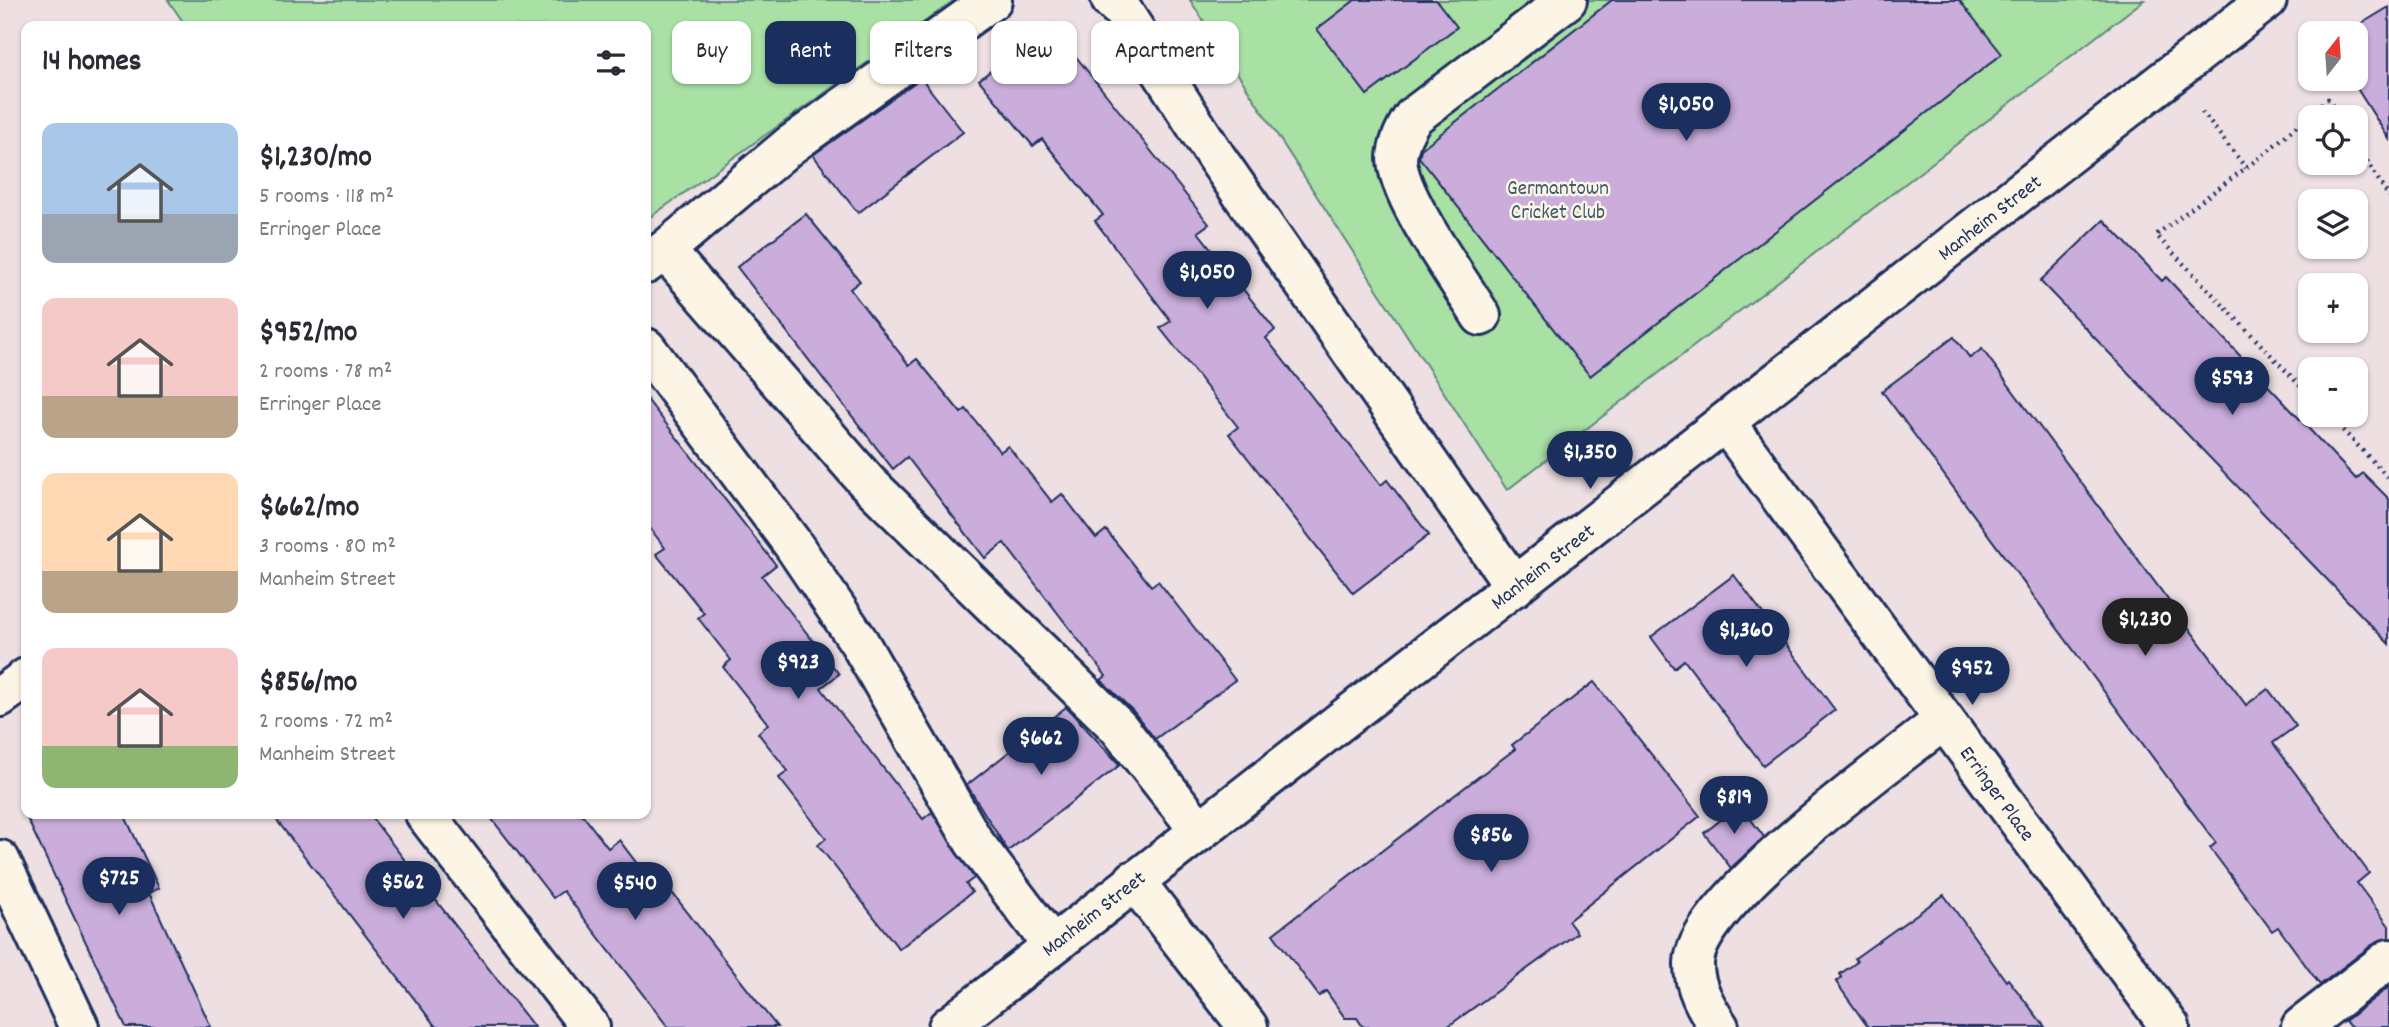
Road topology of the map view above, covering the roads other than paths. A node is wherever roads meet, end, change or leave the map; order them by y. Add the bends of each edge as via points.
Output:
1 (992, 0) edge
2 (1111, 0) edge
3 (1567, 0) edge
4 (2267, 0) edge
5 (655, 257) edge
6 (1482, 316) dead end
7 (651, 355) edge
8 (1726, 423) junction
9 (1515, 587) junction
10 (21, 682) edge
11 (0, 697) edge
12 (1944, 720) junction
13 (429, 819) edge
14 (1200, 831) junction
15 (0, 860) edge
16 (1134, 880) junction
17 (1052, 945) junction
18 (2389, 959) edge
19 (79, 1027) edge
20 (590, 1027) edge
21 (948, 1027) edge
22 (1248, 1027) edge
23 (1719, 1027) edge
24 (2170, 1027) edge
25 (2301, 1027) edge

1 - 5 street via 789,146
2 - 9 street
3 - 6 street via 1413,117 1403,133 1397,158 1406,194
4 - 8 street, Manheim Street
5 - 14 street via 866,481 1118,727
7 - 17 street via 845,620 974,842
8 - 9 street, Manheim Street
8 - 12 street, Erringer Place
9 - 14 street, Manheim Street
10 - 11 street
12 - 23 street via 1762,866 1717,912 1703,933 1694,963 1702,1002
12 - 24 street, Erringer Place
13 - 20 street
14 - 16 street, Manheim Street
15 - 19 street
16 - 17 street, Manheim Street
16 - 22 street
17 - 21 street, Manheim Street
18 - 25 street

